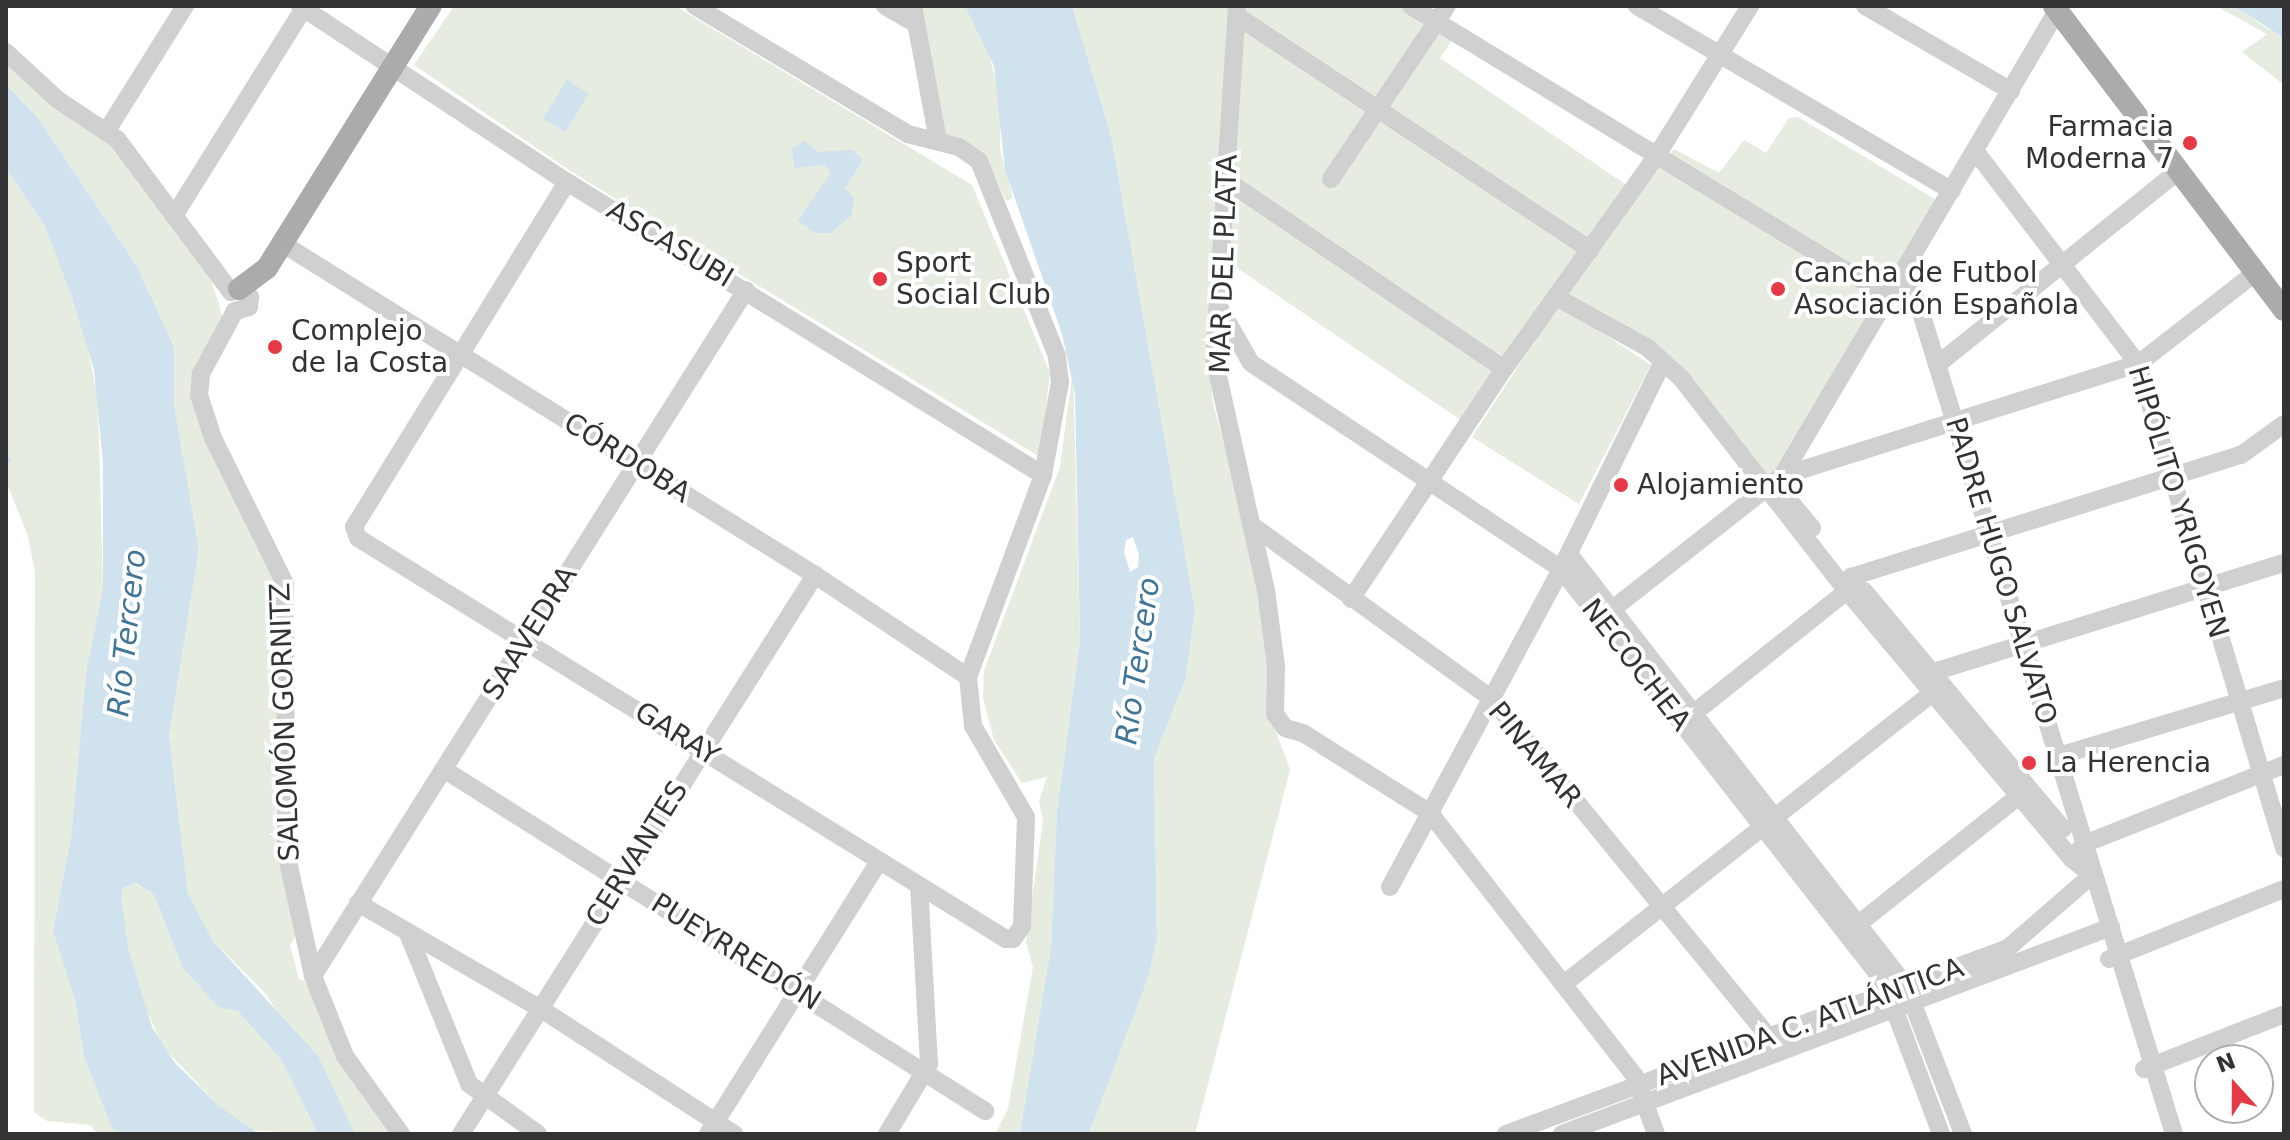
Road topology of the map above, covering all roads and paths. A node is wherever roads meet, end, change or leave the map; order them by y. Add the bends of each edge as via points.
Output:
1 (185, 6) edge
2 (431, 6) edge
3 (695, 6) edge
4 (885, 6) edge
5 (1411, 6) edge
6 (1637, 6) edge
7 (1750, 6) edge
8 (1865, 6) edge
9 (302, 7) edge
10 (2056, 8) edge
11 (1237, 11) edge
12 (1442, 14) edge
13 (914, 15) edge
14 (6, 52) edge
15 (1721, 56) junction
16 (393, 65) junction
17 (2011, 91) junction
18 (1376, 109) junction
19 (106, 132) junction
20 (938, 141) junction
21 (1976, 152) junction
22 (1657, 155) junction
23 (2178, 171) junction
24 (1331, 179) dead end
25 (1226, 180) junction
26 (567, 182) junction
27 (1952, 191) junction
28 (174, 216) junction
29 (283, 244) junction
30 (1590, 250) junction
31 (2063, 264) junction
32 (1907, 267) junction
33 (2255, 273) junction
34 (746, 290) junction
35 (1556, 297) junction
36 (1889, 297) junction
37 (239, 299) junction
38 (1216, 301) junction
39 (2284, 310) edge
40 (463, 353) junction
41 (1663, 362) junction
42 (1251, 363) junction
43 (2138, 364) junction
44 (1937, 365) junction
45 (1504, 369) junction
46 (1217, 378) junction
47 (1955, 422) junction
48 (2284, 424) edge
49 (637, 465) junction
50 (1043, 475) junction
51 (2171, 478) junction
52 (1428, 482) junction
53 (1775, 482) junction
54 (1253, 526) junction
55 (1990, 534) junction
56 (1565, 562) junction
57 (2284, 563) edge
58 (815, 575) junction
59 (1849, 584) junction
60 (2205, 587) junction
61 (1351, 599) junction
62 (1606, 614) junction
63 (526, 641) junction
64 (2024, 643) junction
65 (968, 677) junction
66 (1936, 679) junction
67 (2284, 688) edge
68 (1493, 700) junction
69 (2239, 701) junction
70 (1687, 719) junction
71 (703, 750) junction
72 (2058, 756) junction
73 (2284, 765) edge
74 (445, 770) junction
75 (2261, 773) junction
76 (2019, 796) junction
77 (1430, 813) junction
78 (1768, 823) junction
79 (2284, 848) edge
80 (2078, 852) junction
81 (879, 861) junction
82 (2092, 875) junction
83 (621, 880) junction
84 (919, 886) junction
85 (1390, 887) dead end
86 (2284, 889) edge
87 (358, 903) junction
88 (1661, 908) junction
89 (1856, 926) junction
90 (2106, 929) junction
91 (407, 931) junction
92 (2114, 957) junction
93 (313, 976) junction
94 (1565, 983) junction
95 (798, 990) junction
96 (1900, 998) junction
97 (541, 1009) junction
98 (2284, 1014) edge
99 (1768, 1036) junction
100 (2148, 1068) junction
101 (924, 1072) junction
102 (1641, 1084) junction
103 (484, 1098) junction
104 (1644, 1104) junction
105 (985, 1111) dead end
106 (711, 1128) edge
107 (401, 1134) edge
108 (461, 1134) edge
109 (538, 1134) edge
110 (734, 1134) edge
111 (887, 1134) edge
112 (1506, 1134) edge
113 (1562, 1134) edge
114 (1656, 1134) edge
115 (1941, 1134) edge
116 (1963, 1134) edge
117 (2161, 1134) edge
118 (2174, 1134) edge

1 - 19 street
2 - 16 main road
3 - 20 street via 908,134
4 - 13 street
5 - 12 street
6 - 15 street
7 - 15 street
8 - 17 street
9 - 16 street, ASCASUBI
9 - 28 street
10 - 17 street
10 - 23 main road
11 - 18 street
11 - 25 street, MAR DEL PLATA
12 - 18 street
12 - 22 street
13 - 20 street
14 - 19 street via 58,100
15 - 22 street
15 - 27 street
16 - 26 street, ASCASUBI
16 - 29 main road
17 - 21 street
18 - 24 street
18 - 30 street
19 - 28 street via 117,139
20 - 50 street via 969,152 988,178 1057,356 1060,382
21 - 27 street
21 - 31 street, HIPÓLITO YRIGOYEN
22 - 30 street
22 - 36 street
23 - 31 street
23 - 33 main road
25 - 38 street, MAR DEL PLATA
25 - 45 street
26 - 34 street, ASCASUBI
26 - 40 street
27 - 32 street
28 - 37 street
29 - 37 main road
29 - 40 street, CÓRDOBA
30 - 35 street
31 - 43 street, HIPÓLITO YRIGOYEN
31 - 44 street
32 - 36 street
32 - 44 street, PADRE HUGO SALVATO
33 - 39 main road
33 - 43 street
34 - 49 street, SAAVEDRA
34 - 50 street, ASCASUBI
35 - 41 street via 1640,343
35 - 45 street
36 - 53 street
37 - 93 street, SALOMÓN GORNITZ via 201,374 199,395 213,438 285,584 283,829
38 - 42 street, NECOCHEA
38 - 46 street, MAR DEL PLATA
40 - 49 street, CÓRDOBA
40 - 63 street, GARAY via 354,527 358,538
41 - 53 street
41 - 56 street
42 - 46 street via 1234,364
42 - 52 street, NECOCHEA
43 - 47 street
43 - 51 street, HIPÓLITO YRIGOYEN
44 - 47 street, PADRE HUGO SALVATO
45 - 52 street
46 - 54 street, MAR DEL PLATA
47 - 53 street
47 - 55 street, PADRE HUGO SALVATO
48 - 51 street via 2241,455
49 - 58 street, CÓRDOBA
49 - 63 street, SAAVEDRA
50 - 65 street
51 - 55 street
51 - 60 street, HIPÓLITO YRIGOYEN
52 - 56 street, NECOCHEA
52 - 61 street
53 - 59 street
53 - 62 street
54 - 61 street, PINAMAR
54 - 77 street, MAR DEL PLATA via 1276,666 1274,707 1285,728 1303,733
55 - 59 street
55 - 64 street, PADRE HUGO SALVATO
56 - 62 street, NECOCHEA
56 - 68 street
57 - 60 street
58 - 65 street, CÓRDOBA
58 - 71 street, CERVANTES
59 - 66 street
59 - 70 street
60 - 64 street
60 - 69 street, HIPÓLITO YRIGOYEN
61 - 68 street, PINAMAR
62 - 70 street, NECOCHEA
63 - 71 street, GARAY
63 - 74 street, SAAVEDRA
64 - 66 street
64 - 72 street, PADRE HUGO SALVATO
65 - 84 street, GARAY via 973,726 1022,807 1027,828 1019,935 1006,939
66 - 76 street
66 - 78 street
66 - 80 street
67 - 69 street
68 - 77 street
68 - 88 street, PINAMAR
69 - 72 street
69 - 75 street, HIPÓLITO YRIGOYEN
70 - 78 street, NECOCHEA
71 - 81 street, GARAY
71 - 83 street, CERVANTES
72 - 80 street, PADRE HUGO SALVATO
73 - 75 street
74 - 83 street, PUEYRREDÓN
74 - 87 street, SAAVEDRA
75 - 79 street, HIPÓLITO YRIGOYEN
75 - 80 street
76 - 80 street
76 - 89 street
77 - 85 street
77 - 94 street
78 - 88 street
78 - 89 street, NECOCHEA
78 - 96 street, NECOCHEA
80 - 82 street, PADRE HUGO SALVATO
81 - 84 street, GARAY
81 - 95 street
82 - 90 street, PADRE HUGO SALVATO
82 - 96 street, AVENIDA C. ATLÁNTICA via 2019,942
83 - 95 street, PUEYRREDÓN
83 - 97 street, CERVANTES
84 - 101 street via 929,1064
86 - 92 street
87 - 91 street
87 - 93 street, SAAVEDRA
88 - 94 street
88 - 99 street, PINAMAR
89 - 96 street, NECOCHEA
90 - 92 street, PADRE HUGO SALVATO
90 - 96 street, AVENIDA C. ATLÁNTICA
91 - 97 street
91 - 103 street via 469,1084
92 - 100 street, PADRE HUGO SALVATO
93 - 107 street, SALOMÓN GORNITZ via 351,1067
94 - 102 street
95 - 101 street, PUEYRREDÓN
95 - 106 street
96 - 99 street, AVENIDA C. ATLÁNTICA
96 - 104 street, AVENIDA C. ATLÁNTICA
96 - 115 street, NECOCHEA
96 - 116 street, NECOCHEA
97 - 103 street, CERVANTES
97 - 106 street
98 - 100 street
99 - 102 street, AVENIDA C. ATLÁNTICA
100 - 117 street, PADRE HUGO SALVATO
100 - 118 street, PADRE HUGO SALVATO
101 - 105 street, PUEYRREDÓN
101 - 111 street
102 - 104 street
102 - 112 street, AVENIDA C. ATLÁNTICA
103 - 108 street, CERVANTES
103 - 109 street
104 - 113 street, AVENIDA C. ATLÁNTICA
104 - 114 street
106 - 110 street

